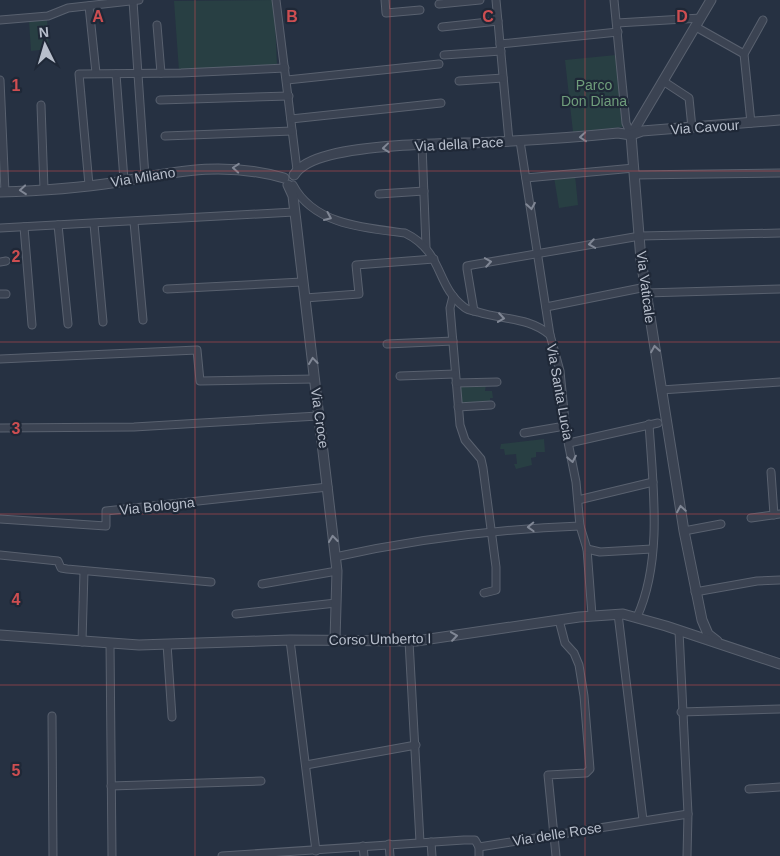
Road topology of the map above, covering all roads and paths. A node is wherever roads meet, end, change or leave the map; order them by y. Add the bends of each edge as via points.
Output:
1 (136, 0) edge
2 (276, 0) edge
3 (385, 0) edge
4 (480, 0) edge
5 (496, 0) edge
6 (614, 0) edge
7 (711, 0) edge
8 (439, 4) dead end
9 (89, 6) junction
10 (420, 10) dead end
11 (701, 18) junction
12 (0, 20) edge
13 (762, 20) dead end
14 (498, 22) junction
15 (617, 23) junction
16 (158, 25) dead end
17 (442, 27) dead end
18 (696, 27) junction
19 (618, 32) junction
20 (500, 48) junction
21 (744, 54) junction
22 (444, 55) dead end
23 (440, 64) dead end
24 (285, 68) junction
25 (96, 73) junction
26 (138, 73) junction
27 (161, 73) junction
28 (116, 74) junction
29 (503, 78) junction
30 (0, 80) edge
31 (287, 80) junction
32 (459, 81) dead end
33 (663, 81) junction
34 (288, 96) junction
35 (160, 100) dead end
36 (441, 104) dead end
37 (41, 105) dead end
38 (291, 119) junction
39 (780, 120) edge
40 (751, 123) junction
41 (692, 128) junction
42 (292, 131) junction
43 (631, 135) junction
44 (165, 136) dead end
45 (509, 141) junction
46 (520, 141) junction
47 (422, 144) junction
48 (295, 172) junction
49 (634, 172) junction
50 (780, 172) edge
51 (145, 177) junction
52 (526, 178) junction
53 (124, 180) junction
54 (289, 183) junction
55 (89, 185) junction
56 (44, 189) junction
57 (424, 191) junction
58 (2, 192) edge
59 (380, 194) dead end
60 (294, 212) junction
61 (134, 222) junction
62 (94, 224) junction
63 (58, 226) junction
64 (24, 227) junction
65 (0, 228) edge
66 (780, 234) edge
67 (640, 236) junction
68 (426, 247) junction
69 (538, 253) junction
70 (434, 259) junction
71 (302, 282) junction
72 (168, 289) dead end
73 (780, 289) edge
74 (646, 290) junction
75 (453, 296) junction
76 (305, 298) junction
77 (546, 307) junction
78 (474, 311) junction
79 (144, 320) dead end
80 (103, 322) dead end
81 (68, 324) dead end
82 (32, 325) dead end
83 (550, 334) junction
84 (453, 341) junction
85 (387, 344) dead end
86 (0, 359) edge
87 (455, 374) junction
88 (400, 376) dead end
89 (315, 379) junction
90 (496, 382) dead end
91 (780, 382) edge
92 (456, 383) junction
93 (661, 390) junction
94 (491, 405) dead end
95 (458, 407) junction
96 (318, 416) junction
97 (658, 423) dead end
98 (649, 424) junction
99 (565, 426) junction
100 (0, 428) edge
101 (524, 433) dead end
102 (569, 443) junction
103 (771, 472) dead end
104 (653, 482) junction
105 (328, 487) junction
106 (578, 500) junction
107 (777, 514) edge
108 (751, 518) dead end
109 (0, 519) edge
110 (721, 524) dead end
111 (580, 526) junction
112 (492, 530) junction
113 (684, 531) junction
114 (587, 549) junction
115 (652, 549) junction
116 (0, 555) edge
117 (335, 557) junction
118 (84, 571) junction
119 (337, 571) junction
120 (780, 580) edge
121 (211, 582) dead end
122 (262, 584) dead end
123 (695, 592) junction
124 (484, 594) dead end
125 (336, 603) junction
126 (236, 614) dead end
127 (618, 614) junction
128 (592, 615) junction
129 (637, 617) junction
130 (559, 620) junction
131 (682, 632) junction
132 (0, 635) edge
133 (290, 640) junction
134 (336, 640) junction
135 (409, 641) junction
136 (82, 642) junction
137 (110, 643) junction
138 (167, 644) junction
139 (748, 654) junction
140 (780, 664) edge
141 (780, 709) edge
142 (681, 712) junction
143 (52, 716) dead end
144 (172, 717) dead end
145 (416, 745) junction
146 (306, 765) junction
147 (261, 781) dead end
148 (111, 786) junction
149 (780, 787) edge
150 (749, 789) dead end
151 (688, 814) junction
152 (643, 820) junction
153 (555, 835) junction
154 (420, 842) junction
155 (431, 842) junction
156 (389, 844) junction
157 (363, 846) junction
158 (479, 847) junction
159 (316, 851) junction
160 (299, 854) edge
161 (53, 856) edge
162 (112, 856) edge
163 (222, 856) edge
164 (246, 856) edge
165 (364, 856) edge
166 (390, 856) edge
167 (432, 856) edge
168 (479, 856) edge
169 (556, 856) edge
170 (687, 856) edge

1 - 9 street
1 - 26 street
2 - 24 street
3 - 10 street via 386,13
4 - 8 street
5 - 14 street
6 - 15 street
7 - 11 street
9 - 12 street via 68,8 48,16
9 - 25 street
11 - 15 street
11 - 18 street
13 - 21 street
14 - 17 street
14 - 20 street
15 - 19 street
16 - 27 street
18 - 21 street
18 - 33 street
19 - 20 street
19 - 43 street via 626,123
20 - 22 street
20 - 29 street
21 - 40 street
23 - 31 street
24 - 27 street
24 - 31 street
25 - 28 street
25 - 55 street via 79,74
26 - 27 street
26 - 28 street
26 - 51 street
28 - 53 street
29 - 32 street
29 - 45 street
30 - 58 street
31 - 34 street
33 - 41 street via 689,98
33 - 43 street
34 - 35 street
34 - 38 street
36 - 38 street
37 - 56 street
38 - 42 street
39 - 40 street, Via Cavour
40 - 41 street, Via Cavour
41 - 43 street, Via Cavour via 642,131
42 - 44 street
42 - 48 street
43 -> 46 street, Via della Pace via 618,133
43 - 49 street, Via Vaticale
45 - 46 street, Via della Pace
45 - 47 street, Via della Pace
46 - 52 street
47 -> 48 street, Via della Pace via 329,155
47 - 57 street
48 - 54 street via 296,179
49 - 50 street
49 - 52 street
49 - 67 street, Via Vaticale
51 - 53 street, Via Milano
54 -> 51 street, Via Milano via 235,168 209,168
52 -> 69 street
53 - 55 street, Via Milano
54 - 60 street, Via Croce
54 -> 68 street, Via Santa Lucia via 299,197 321,214 348,223 405,233
55 - 56 street, Via Milano
56 -> 58 street, Via Milano
57 - 59 street
57 - 68 street
60 - 61 street
60 - 71 street, Via Croce
61 - 62 street
61 - 79 street
62 - 63 street
62 - 80 street
63 - 64 street
63 - 81 street
64 - 65 street
64 - 82 street
66 - 67 street
67 -> 69 street
67 - 74 street, Via Vaticale
68 - 70 street, Via Santa Lucia
69 - 77 street
78 -> 69 street via 468,266
70 - 75 street, Via Santa Lucia
70 - 76 street via 356,265 359,294
71 - 72 street
71 - 76 street, Via Croce
73 - 74 street
74 - 77 street
93 -> 74 street, Via Vaticale
75 - 78 street, Via Santa Lucia via 465,308
75 - 84 street via 450,308
89 -> 76 street, Via Croce
77 - 83 street
78 -> 83 street, Via Santa Lucia via 531,322
83 - 99 street, Via Santa Lucia via 560,370
84 - 85 street
84 - 87 street
86 - 89 street via 197,350 200,381
87 - 88 street
87 - 92 street
89 - 96 street, Via Croce
90 - 92 street
91 - 93 street
92 - 95 street
113 -> 93 street, Via Vaticale
94 - 95 street
95 - 112 street via 465,440 481,459
96 - 100 street via 134,428
96 - 105 street, Via Croce
97 - 98 street
98 - 102 street
98 - 104 street
99 - 101 street
99 - 102 street, Via Santa Lucia
102 -> 106 street, Via Santa Lucia
103 - 107 street
104 - 106 street
104 - 115 street
105 - 109 street, Via Bologna via 106,511 106,526
117 -> 105 street, Via Croce
106 - 111 street, Via Santa Lucia
107 - 108 street
110 - 113 street
111 -> 112 street
111 - 114 street, Via Santa Lucia
112 - 117 street via 393,544
112 - 124 street via 497,583 496,590
113 - 123 street, Via Vaticale
114 - 115 street via 600,552
114 - 128 street, Via Santa Lucia
115 - 129 street via 648,588
116 - 118 street via 58,561 61,568
117 - 119 street, Via Croce
118 - 121 street
118 - 136 street
119 - 122 street
119 - 125 street, Via Croce
120 - 123 street
123 - 131 street, Via Vaticale via 698,626 693,633
123 - 139 street, Via Vaticale via 708,634 722,644
125 - 126 street
125 - 134 street, Via Croce
127 - 128 street, Corso Umberto I
127 - 129 street, Corso Umberto I
127 - 152 street
128 - 130 street, Corso Umberto I
129 - 131 street, Corso Umberto I
135 -> 130 street, Corso Umberto I
130 - 153 street via 564,643 574,653 579,665 590,769 548,775
131 - 139 street, Corso Umberto I
131 - 142 street
132 - 136 street, Corso Umberto I
133 - 134 street, Corso Umberto I
133 - 138 street, Corso Umberto I
133 - 146 street
134 - 135 street, Corso Umberto I
135 - 145 street
136 - 137 street, Corso Umberto I
137 - 138 street, Corso Umberto I
137 - 148 street
138 - 144 street
139 - 140 street, Corso Umberto I
141 - 142 street
142 - 151 street
143 - 161 street
145 - 146 street
145 - 154 street
146 - 159 street
147 - 148 street
148 - 162 street
149 - 150 street
151 - 152 street, Via delle Rose
151 - 170 street
152 - 153 street, Via delle Rose
153 - 158 street, Via delle Rose
153 - 169 street
154 - 155 street, Via delle Rose
154 - 156 street, Via delle Rose
155 - 158 street, Via delle Rose via 475,840
155 - 167 street
156 - 157 street, Via delle Rose
156 - 166 street
157 - 159 street, Via delle Rose
157 - 165 street
158 - 168 street
159 - 160 street, Via delle Rose
160 - 164 street, Via delle Rose
163 - 164 street, Via delle Rose

